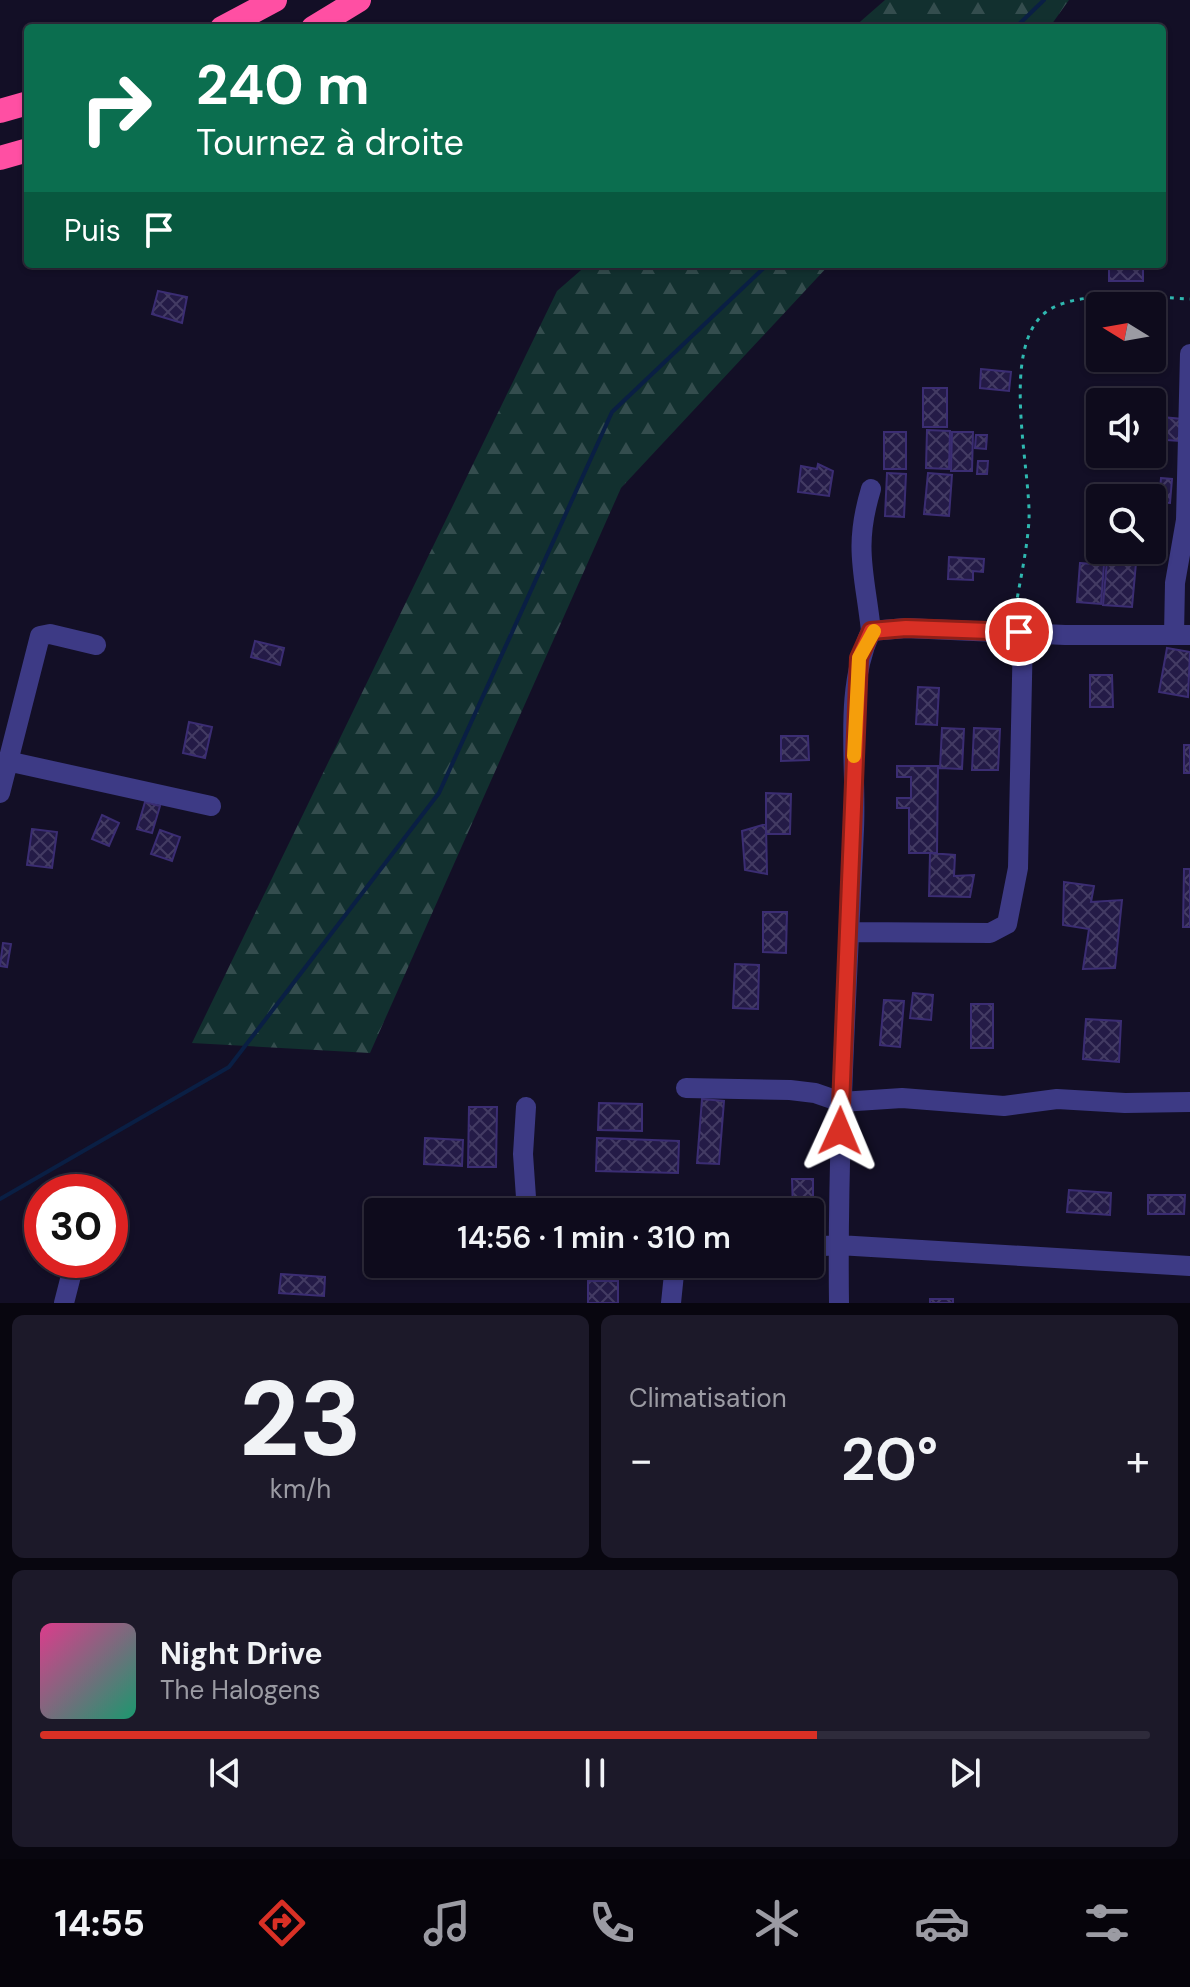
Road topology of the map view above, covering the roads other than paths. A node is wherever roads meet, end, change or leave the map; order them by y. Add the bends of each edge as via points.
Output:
1 (275, 0) edge
2 (359, 0) edge
3 (230, 24) edge
4 (320, 24) edge
5 (24, 104) edge
6 (0, 111) edge
7 (24, 151) edge
8 (0, 158) edge
9 (1190, 354) edge
10 (871, 489) dead end
11 (871, 631) junction
12 (1017, 632) junction
13 (1182, 635) edge
14 (96, 645) dead end
15 (7, 761) junction
16 (0, 793) edge
17 (211, 806) dead end
18 (850, 932) junction
19 (686, 1088) dead end
20 (841, 1102) junction
21 (1190, 1102) edge
22 (526, 1107) dead end
23 (526, 1198) edge
24 (838, 1245) junction
25 (824, 1246) edge
26 (1190, 1266) edge
27 (70, 1278) edge
28 (674, 1278) edge
29 (64, 1303) edge
30 (671, 1303) edge
31 (839, 1303) edge

1 - 3 highway
2 - 4 highway
5 - 6 highway
7 - 8 highway
9 - 13 street via 1186,520 1175,583
10 - 11 street via 860,566
11 - 12 street
11 - 18 street via 859,658 855,687
12 - 13 street
12 - 18 street via 1018,868 1007,924 990,933
14 - 15 street via 40,636
15 - 16 street
15 - 17 street
18 - 20 street
19 - 20 street via 790,1090
20 - 21 street
20 - 24 street
22 - 23 street
24 - 25 street
24 - 26 street
24 - 31 street
27 - 29 street
28 - 30 street

